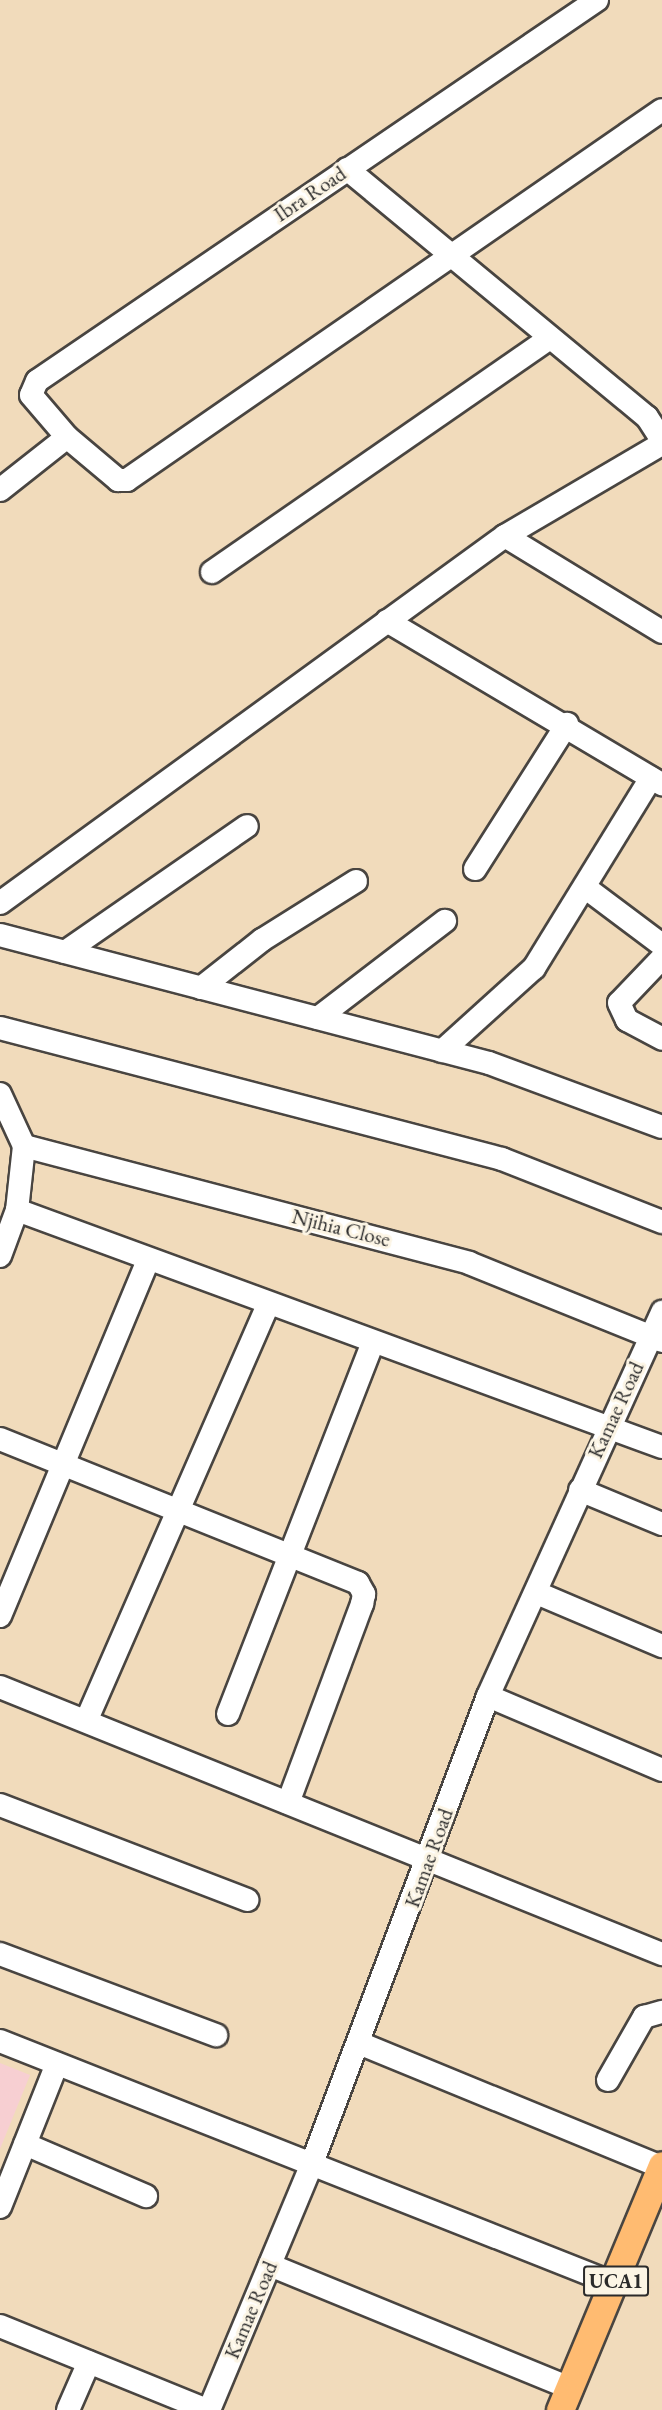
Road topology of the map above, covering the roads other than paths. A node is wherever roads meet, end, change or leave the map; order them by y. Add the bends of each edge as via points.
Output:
1 (597, 0) edge
2 (662, 110) edge
3 (347, 169) junction
4 (447, 255) junction
5 (550, 338) junction
6 (67, 436) junction
7 (662, 442) edge
8 (0, 490) edge
9 (505, 536) junction
10 (212, 572) dead end
11 (387, 621) junction
12 (662, 632) edge
13 (567, 724) junction
14 (657, 781) edge
15 (247, 826) dead end
16 (475, 869) dead end
17 (356, 880) dead end
18 (586, 888) junction
19 (0, 903) edge
20 (445, 921) dead end
21 (0, 935) edge
22 (662, 945) edge
23 (65, 952) junction
24 (662, 958) edge
25 (201, 988) junction
26 (318, 1018) junction
27 (0, 1028) edge
28 (662, 1039) edge
29 (442, 1051) junction
30 (0, 1094) edge
31 (662, 1127) edge
32 (24, 1146) junction
33 (17, 1210) junction
34 (662, 1222) edge
35 (0, 1256) edge
36 (148, 1261) junction
37 (268, 1304) junction
38 (662, 1312) edge
39 (656, 1339) edge
40 (373, 1342) junction
41 (607, 1425) junction
42 (0, 1438) edge
43 (662, 1447) edge
44 (65, 1466) junction
45 (580, 1490) junction
46 (178, 1512) junction
47 (662, 1524) edge
48 (288, 1557) junction
49 (537, 1593) junction
50 (0, 1616) edge
51 (662, 1646) edge
52 (0, 1688) edge
53 (488, 1696) junction
54 (228, 1714) dead end
55 (87, 1719) junction
56 (662, 1770) edge
57 (288, 1803) junction
58 (0, 1805) edge
59 (428, 1864) junction
60 (247, 1900) dead end
61 (0, 1954) edge
62 (662, 1954) edge
63 (662, 2012) edge
64 (216, 2035) dead end
65 (0, 2041) edge
66 (359, 2043) junction
67 (57, 2064) junction
68 (608, 2080) dead end
69 (25, 2144) junction
70 (311, 2166) junction
71 (661, 2166) edge
72 (146, 2196) dead end
73 (0, 2207) edge
74 (270, 2265) junction
75 (615, 2284) junction
76 (0, 2326) edge
77 (89, 2362) junction
78 (568, 2401) edge
79 (68, 2410) edge
80 (208, 2410) edge

1 - 3 street, Ibra Road
2 - 4 street
3 - 4 street
3 - 6 street, Ibra Road via 38,381 31,394
4 - 5 street
4 - 6 street via 127,480 118,480
5 - 7 street via 647,417
5 - 10 street
6 - 8 street
7 - 9 street
9 - 11 street
9 - 12 street
11 - 13 street
11 - 19 street
13 - 14 street
13 - 16 street
14 - 18 street
15 - 23 street
17 - 25 street via 262,940
18 - 22 street
18 - 29 street via 534,968
20 - 26 street
21 - 23 street
23 - 25 street
24 - 28 street via 619,1003 627,1020
25 - 26 street
26 - 29 street
27 - 34 street via 502,1159
29 - 31 street
30 - 32 street
32 - 33 street
32 - 39 street, Njihia Close via 458,1260
33 - 35 street
33 - 36 street
36 - 37 street
36 - 44 street
37 - 40 street
37 - 46 street
38 - 39 street, Kamae Road
39 - 41 street, Kamae Road
40 - 41 street
40 - 48 street
41 - 43 street
41 - 45 street, Kamae Road
42 - 44 street
44 - 46 street
44 - 50 street
45 - 47 street
45 - 49 street, Kamae Road
46 - 48 street
46 - 55 street
48 - 54 street
48 - 57 street via 358,1583 364,1594
49 - 51 street
49 - 53 street, Kamae Road
52 - 55 street
53 - 56 street
53 - 59 street, Kamae Road
55 - 57 street
57 - 59 street
58 - 60 street
59 - 62 street via 597,1924
59 - 66 street, Kamae Road
61 - 64 street
63 - 68 street via 644,2017
65 - 67 street
66 - 70 street, Kamae Road
66 - 71 street
67 - 69 street
67 - 70 street
69 - 72 street
69 - 73 street
70 - 74 street, Kamae Road
70 - 75 street
71 - 75 main road, UCA1
74 - 78 street
74 - 80 street, Kamae Road
75 - 78 main road, UCA1
76 - 77 street
77 - 79 street
77 - 80 street

